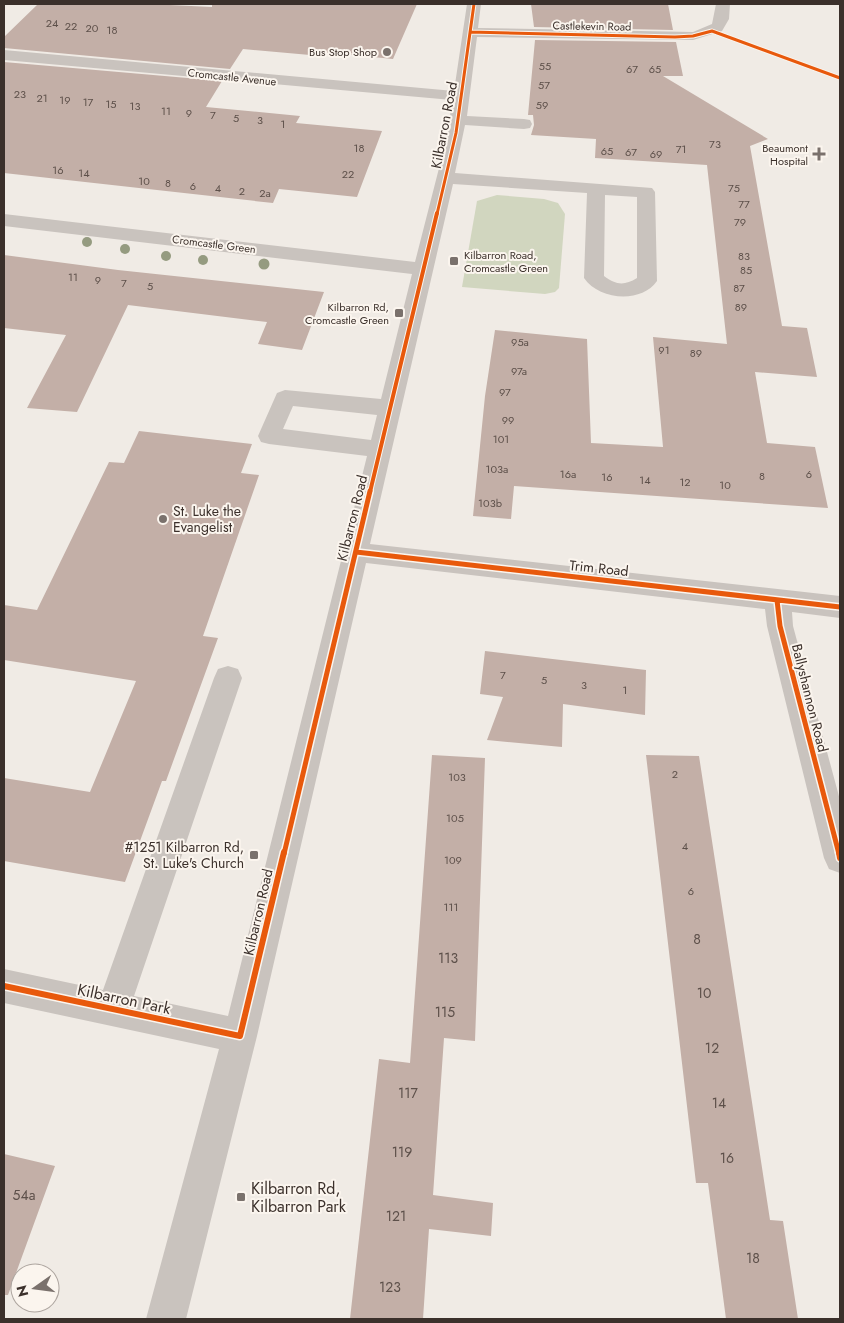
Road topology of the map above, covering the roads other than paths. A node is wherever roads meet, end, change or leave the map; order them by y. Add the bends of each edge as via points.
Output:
1 (474, 4) edge
2 (723, 4) edge
3 (470, 32) junction
4 (4, 55) edge
5 (461, 96) junction
6 (458, 120) junction
7 (524, 124) dead end
8 (445, 178) junction
9 (596, 189) junction
10 (4, 220) edge
11 (423, 269) junction
12 (390, 408) junction
13 (380, 449) junction
14 (356, 552) junction
15 (777, 600) junction
16 (840, 607) edge
17 (228, 678) dead end
18 (840, 858) edge
19 (4, 986) edge
20 (113, 1009) junction
21 (240, 1036) junction
22 (166, 1319) edge

1 - 3 street, Kilbarron Road
2 - 3 street, Castlekevin Road via 723,20 718,28 693,36
3 - 5 street, Kilbarron Road
4 - 5 street, Cromcastle Avenue
5 - 6 street, Kilbarron Road
6 - 7 street
6 - 8 street, Kilbarron Road
8 - 9 street, Kilbarron Road
8 - 11 street, Kilbarron Road
9 - 9 street, Kilbarron Road via 646,192 647,281 632,291 608,290 594,278
10 - 11 street, Cromcastle Green
11 - 12 street, Kilbarron Road
12 - 13 street, Kilbarron Road
12 - 13 street via 284,398 269,436
13 - 14 street, Kilbarron Road
14 - 15 street, Trim Road
14 - 21 street, Kilbarron Road
15 - 16 street, Trim Road
15 - 18 street, Ballyshannon Road via 780,626
17 - 20 street
19 - 20 street, Kilbarron Park
20 - 21 street, Kilbarron Park
21 - 22 street, Kilbarron Road

